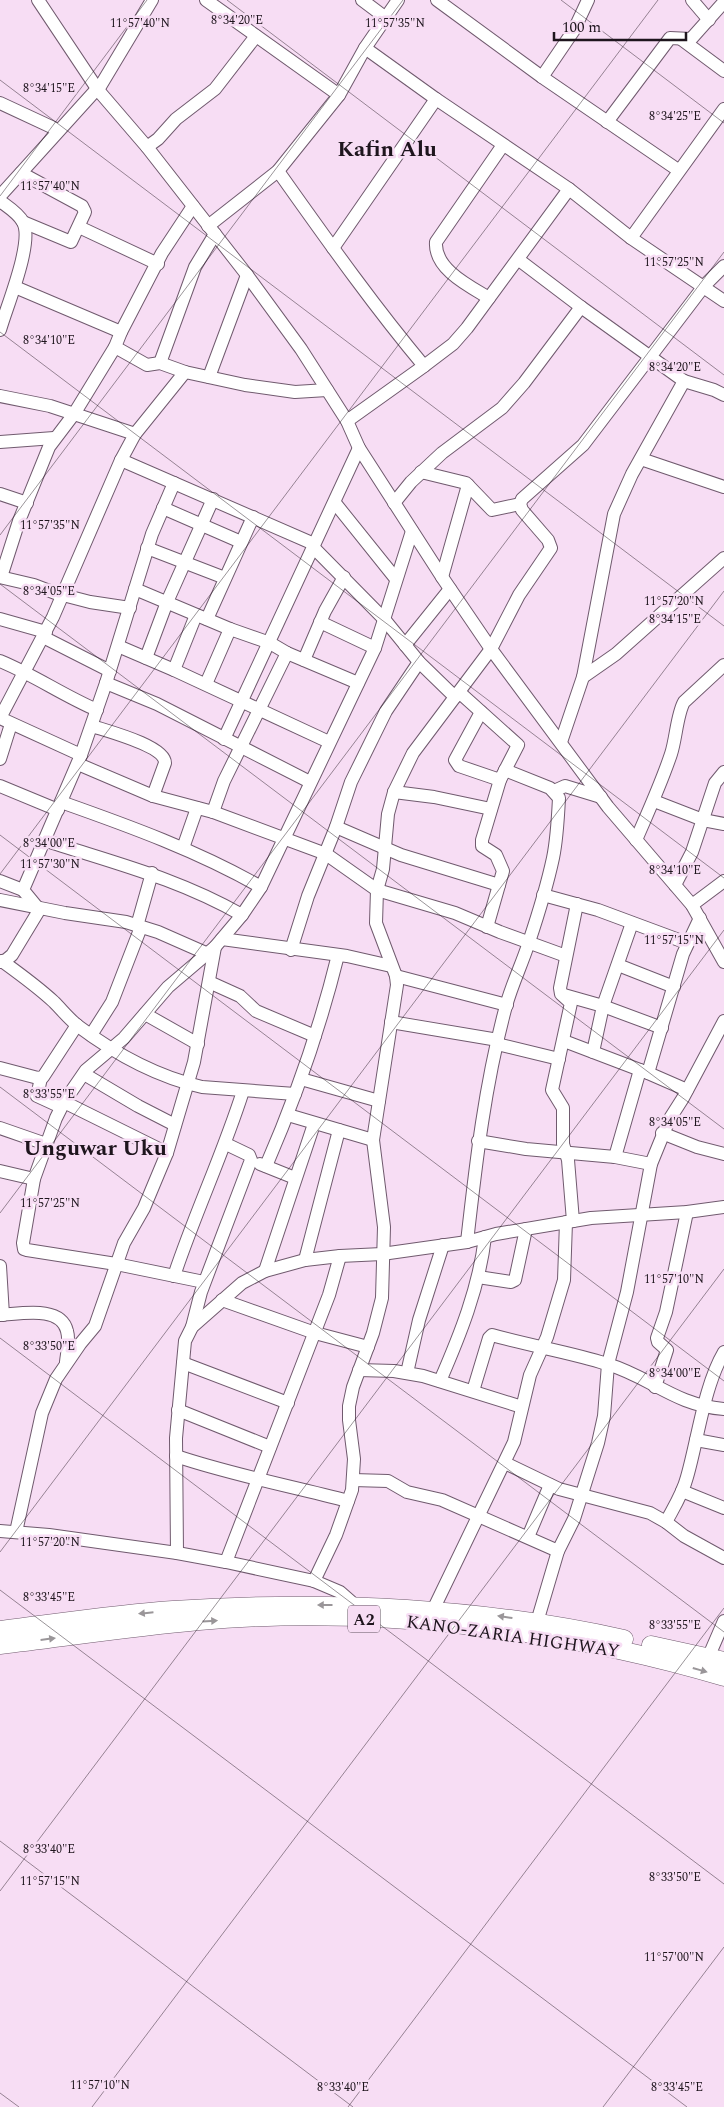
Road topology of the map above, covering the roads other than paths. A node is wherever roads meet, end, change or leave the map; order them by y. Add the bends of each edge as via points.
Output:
1 (38, 0) edge
2 (152, 0) edge
3 (206, 0) edge
4 (362, 0) edge
5 (398, 0) edge
6 (437, 0) edge
7 (692, 0) edge
8 (583, 2) edge
9 (724, 2) edge
10 (386, 18) junction
11 (709, 20) junction
12 (256, 36) junction
13 (681, 39) junction
14 (365, 48) junction
15 (724, 70) edge
16 (542, 77) junction
17 (98, 90) junction
18 (339, 95) junction
19 (436, 99) junction
20 (0, 103) edge
21 (724, 108) edge
22 (607, 122) junction
23 (58, 130) junction
24 (503, 145) junction
25 (147, 147) junction
26 (678, 170) junction
27 (278, 171) junction
28 (21, 173) junction
29 (569, 189) junction
30 (0, 196) edge
31 (0, 201) edge
32 (193, 206) junction
33 (23, 222) junction
34 (79, 227) junction
35 (211, 230) junction
36 (631, 238) junction
37 (333, 248) junction
38 (519, 260) junction
39 (158, 264) junction
40 (724, 266) edge
41 (247, 276) junction
42 (704, 286) junction
43 (15, 287) junction
44 (489, 298) junction
45 (724, 301) edge
46 (4, 306) edge
47 (582, 307) junction
48 (0, 330) edge
49 (121, 332) junction
50 (115, 348) junction
51 (651, 356) junction
52 (160, 363) junction
53 (424, 366) junction
54 (185, 372) junction
55 (209, 377) junction
56 (684, 381) junction
57 (327, 390) junction
58 (724, 395) edge
59 (0, 396) edge
60 (74, 414) junction
61 (347, 420) junction
62 (136, 434) junction
63 (54, 438) junction
64 (0, 442) edge
65 (359, 448) junction
66 (641, 459) junction
67 (121, 460) junction
68 (422, 472) junction
69 (174, 483) junction
70 (468, 485) junction
71 (724, 487) edge
72 (0, 494) edge
73 (213, 499) junction
74 (27, 503) junction
75 (335, 503) junction
76 (394, 503) junction
77 (520, 504) junction
78 (163, 508) junction
79 (253, 517) junction
80 (201, 525) junction
81 (412, 531) junction
82 (241, 542) junction
83 (6, 543) edge
84 (313, 546) junction
85 (147, 548) junction
86 (724, 558) edge
87 (184, 562) junction
88 (1, 577) edge
89 (344, 577) junction
90 (442, 577) junction
91 (225, 578) junction
92 (396, 579) junction
93 (135, 589) junction
94 (450, 589) junction
95 (63, 595) junction
96 (167, 602) junction
97 (130, 608) junction
98 (202, 617) junction
99 (0, 619) edge
100 (384, 619) junction
101 (320, 622) junction
102 (230, 629) junction
103 (45, 634) junction
104 (270, 643) junction
105 (405, 645) junction
106 (118, 646) junction
107 (375, 648) junction
108 (491, 649) junction
109 (287, 653) junction
110 (146, 658) junction
111 (304, 660) junction
112 (0, 661) edge
113 (419, 662) junction
114 (724, 664) edge
115 (24, 670) junction
116 (174, 670) junction
117 (108, 677) junction
118 (583, 677) junction
119 (358, 683) junction
120 (206, 684) junction
121 (457, 694) junction
122 (242, 702) junction
123 (97, 710) junction
124 (260, 710) junction
125 (481, 712) junction
126 (4, 720) edge
127 (92, 726) junction
128 (224, 739) junction
129 (329, 742) junction
130 (562, 742) junction
131 (240, 748) junction
132 (0, 759) edge
133 (80, 760) junction
134 (724, 772) edge
135 (502, 775) junction
136 (310, 782) junction
137 (0, 786) edge
138 (554, 791) junction
139 (394, 792) junction
140 (153, 796) junction
141 (601, 796) junction
142 (654, 801) junction
143 (59, 806) junction
144 (196, 808) junction
145 (491, 809) junction
146 (213, 812) junction
147 (703, 820) junction
148 (724, 824) edge
149 (336, 827) junction
150 (285, 838) junction
151 (44, 840) junction
152 (636, 840) junction
153 (183, 848) junction
154 (386, 850) junction
155 (326, 854) junction
156 (152, 873) junction
157 (0, 881) edge
158 (724, 881) edge
159 (499, 885) junction
160 (675, 885) junction
161 (261, 886) junction
162 (23, 890) junction
163 (377, 890) junction
164 (543, 895) junction
165 (0, 900) edge
166 (577, 904) junction
167 (692, 905) junction
168 (36, 906) junction
169 (242, 915) junction
170 (700, 918) junction
171 (632, 923) junction
172 (139, 926) junction
173 (487, 927) junction
174 (687, 943) junction
175 (529, 944) junction
176 (215, 946) junction
177 (291, 950) junction
178 (338, 955) junction
179 (566, 956) junction
180 (1, 962) edge
181 (724, 962) edge
182 (618, 965) junction
183 (394, 971) junction
184 (209, 982) junction
185 (674, 987) junction
186 (562, 994) junction
187 (507, 1005) junction
188 (603, 1006) junction
189 (145, 1014) junction
190 (724, 1020) edge
191 (391, 1022) junction
192 (77, 1025) junction
193 (662, 1028) junction
194 (91, 1035) junction
195 (315, 1036) junction
196 (564, 1041) junction
197 (497, 1042) junction
198 (198, 1044) junction
199 (111, 1048) junction
200 (593, 1052) junction
201 (559, 1059) junction
202 (0, 1068) edge
203 (644, 1072) junction
204 (84, 1074) junction
205 (41, 1078) junction
206 (301, 1079) junction
207 (187, 1084) junction
208 (687, 1090) junction
209 (244, 1091) junction
210 (295, 1094) junction
211 (379, 1101) junction
212 (62, 1105) junction
213 (288, 1115) junction
214 (314, 1124) junction
215 (175, 1125) junction
216 (0, 1128) edge
217 (339, 1130) junction
218 (662, 1133) junction
219 (373, 1140) junction
220 (478, 1141) junction
221 (46, 1144) junction
222 (226, 1144) junction
223 (566, 1151) junction
224 (167, 1153) junction
225 (724, 1154) edge
226 (615, 1157) junction
227 (251, 1160) junction
228 (651, 1164) junction
229 (266, 1166) junction
230 (1, 1176) edge
231 (295, 1178) junction
232 (34, 1179) junction
233 (724, 1207) edge
234 (687, 1212) junction
235 (641, 1213) junction
236 (570, 1221) junction
237 (526, 1229) junction
238 (485, 1237) junction
239 (467, 1242) junction
240 (443, 1245) junction
241 (382, 1254) junction
242 (340, 1256) junction
243 (305, 1260) junction
244 (116, 1264) junction
245 (0, 1266) edge
246 (265, 1271) junction
247 (174, 1276) junction
248 (478, 1277) junction
249 (204, 1282) junction
250 (222, 1300) junction
251 (2, 1315) edge
252 (192, 1327) junction
253 (315, 1333) junction
254 (368, 1347) junction
255 (541, 1349) junction
256 (724, 1352) edge
257 (183, 1363) junction
258 (66, 1364) junction
259 (608, 1364) junction
260 (359, 1370) junction
261 (407, 1373) junction
262 (440, 1382) junction
263 (655, 1387) junction
264 (473, 1391) junction
265 (288, 1404) junction
266 (522, 1407) junction
267 (704, 1408) junction
268 (724, 1409) edge
269 (178, 1410) junction
270 (696, 1440) junction
271 (724, 1445) edge
272 (270, 1447) junction
273 (176, 1456) junction
274 (505, 1463) junction
275 (257, 1478) junction
276 (353, 1480) junction
277 (550, 1485) junction
278 (682, 1491) junction
279 (583, 1495) junction
280 (348, 1501) junction
281 (724, 1508) edge
282 (480, 1516) junction
283 (666, 1522) junction
284 (0, 1531) edge
285 (16, 1532) junction
286 (528, 1537) junction
287 (558, 1551) junction
288 (176, 1552) junction
289 (724, 1558) edge
290 (226, 1562) junction
291 (314, 1581) junction
292 (356, 1606) junction
293 (432, 1610) junction
294 (724, 1621) edge
295 (536, 1622) junction
296 (0, 1630) edge
297 (0, 1645) edge
298 (716, 1660) edge
299 (724, 1677) edge

1 - 17 street
2 - 17 street
3 - 12 street
4 - 10 street
5 - 10 street
6 - 16 street
7 - 11 street
8 - 16 street via 574,30
9 - 11 street
10 - 14 street
11 - 13 street via 691,39
12 - 18 street
12 - 25 street via 215,89
13 - 15 street
13 - 22 street via 670,38
14 - 18 street
14 - 19 street
16 - 22 street
17 - 23 street
17 - 25 street
18 - 27 street
19 - 24 street
19 - 37 street
20 - 23 street
21 - 26 street
22 - 26 street
23 - 28 street
24 - 29 street
24 - 44 street via 436,242 437,254 448,270
25 - 32 street
26 - 36 street
27 - 35 street
27 - 37 street
28 - 30 street
28 - 34 street via 82,206 85,212
29 - 36 street
29 - 38 street
31 - 33 street
32 - 35 street
32 - 39 street
33 - 34 street via 70,242
33 - 43 street via 25,240
34 - 39 street
35 - 41 street
35 - 52 street
36 - 42 street
37 - 53 street
38 - 44 street
38 - 47 street
39 - 49 street
40 - 42 street
41 - 55 street
41 - 57 street
42 - 45 street
42 - 51 street
43 - 46 street
43 - 49 street
44 - 53 street via 453,344
46 - 48 street
47 - 51 street
47 - 68 street via 502,408
49 - 50 street
50 - 52 street via 148,365
50 - 60 street
51 - 56 street
51 - 77 street via 583,445
52 - 54 street
53 - 61 street
54 - 55 street
54 - 62 street
55 - 57 street via 295,392
56 - 58 street
56 - 66 street
57 - 61 street
59 - 60 street
60 - 62 street
60 - 63 street
61 - 65 street
62 - 67 street
63 - 64 street
63 - 74 street
65 - 75 street
65 - 76 street
66 - 71 street
66 - 118 street via 614,514
67 - 69 street
67 - 95 street
68 - 70 street
68 - 76 street
69 - 73 street
69 - 78 street
70 - 77 street via 492,510
70 - 90 street
72 - 74 street
73 - 79 street
73 - 80 street
74 - 83 street
75 - 84 street
75 - 92 street
76 - 81 street
77 - 108 street via 551,548 519,595
78 - 80 street
78 - 85 street
79 - 82 street
79 - 84 street
80 - 82 street
80 - 87 street
81 - 90 street
81 - 92 street
82 - 91 street
83 - 88 street
84 - 89 street
84 - 104 street
85 - 87 street
85 - 93 street
86 - 118 street via 616,654
87 - 91 street
87 - 96 street
88 - 95 street
89 - 100 street
89 - 101 street
90 - 94 street
91 - 98 street
92 - 100 street
93 - 96 street
93 - 97 street
94 - 105 street
94 - 108 street
95 - 97 street
95 - 103 street
96 - 98 street
96 - 110 street
97 - 106 street
98 - 102 street
98 - 116 street
99 - 103 street
100 - 105 street
100 - 107 street
101 - 107 street
101 - 111 street
102 - 104 street
102 - 120 street
103 - 115 street
103 - 117 street
104 - 109 street
104 - 122 street
105 - 113 street
106 - 110 street
106 - 117 street
107 - 119 street
108 - 121 street
108 - 130 street
109 - 111 street
109 - 124 street
110 - 116 street
111 - 119 street
112 - 115 street
113 - 121 street
113 - 149 street via 375,731
114 - 142 street via 681,706 672,754
115 - 123 street via 73,700
115 - 126 street
116 - 120 street
117 - 123 street
117 - 128 street
118 - 130 street
119 - 129 street
120 - 122 street
121 - 125 street
121 - 139 street via 413,754
122 - 124 street
122 - 128 street
123 - 127 street
124 - 129 street
124 - 131 street
125 - 135 street via 518,745
125 - 135 street via 455,760 460,766
126 - 132 street
126 - 133 street
127 - 133 street
127 - 140 street via 141,743 165,758
128 - 131 street
129 - 136 street
130 - 141 street
131 - 136 street
131 - 146 street
133 - 140 street
133 - 143 street
134 - 147 street via 715,783
135 - 138 street
135 - 145 street
136 - 150 street
137 - 143 street
138 - 141 street via 565,786
138 - 164 street via 559,798 556,831
139 - 145 street
139 - 154 street via 388,814
140 - 144 street
141 - 152 street
142 - 147 street
142 - 152 street
143 - 151 street
143 - 153 street via 135,828
144 - 146 street
144 - 153 street
145 - 159 street via 481,844 501,863 503,871
146 - 150 street
147 - 148 street
147 - 160 street via 692,852
149 - 154 street
149 - 155 street
150 - 155 street
150 - 161 street
151 - 156 street
151 - 162 street
152 - 160 street
153 - 161 street
154 - 159 street
154 - 163 street
155 - 163 street
155 - 177 street via 308,896
156 - 169 street via 213,898
156 - 172 street
157 - 162 street
158 - 167 street
159 - 173 street
160 - 167 street
161 - 169 street
162 - 168 street
163 - 173 street via 455,913
163 - 183 street via 376,923
164 - 166 street
164 - 175 street
165 - 168 street
166 - 171 street
166 - 179 street
167 - 170 street
168 - 172 street
168 - 180 street via 37,916 12,955
169 - 176 street
170 - 174 street
170 - 181 street
171 - 174 street
171 - 182 street
172 - 176 street
172 - 194 street via 112,1002
173 - 175 street
174 - 185 street
175 - 179 street
175 - 187 street
176 - 177 street
176 - 184 street
176 - 189 street via 168,987
177 - 178 street
178 - 183 street
178 - 195 street
179 - 186 street via 560,988
180 - 192 street via 35,985
182 - 185 street
182 - 188 street
183 - 187 street
183 - 191 street via 397,985
184 - 195 street via 240,996 256,1011
184 - 198 street
185 - 193 street
186 - 188 street
186 - 196 street via 571,1003
187 - 197 street
188 - 193 street
188 - 200 street
189 - 198 street
189 - 199 street
190 - 208 street
191 - 197 street
191 - 211 street
192 - 194 street
192 - 205 street
193 - 203 street
194 - 199 street
195 - 206 street
196 - 200 street
196 - 201 street
197 - 201 street
197 - 220 street
198 - 207 street
199 - 204 street
199 - 207 street
200 - 203 street
201 - 223 street via 552,1090 562,1105 562,1144
202 - 205 street
203 - 208 street
203 - 226 street
204 - 212 street
204 - 215 street
205 - 212 street via 37,1096
206 - 210 street
206 - 211 street
207 - 209 street
207 - 215 street
208 - 218 street
209 - 210 street
209 - 222 street
210 - 213 street
211 - 219 street
212 - 221 street
212 - 224 street
213 - 214 street
213 - 229 street
214 - 217 street
214 - 231 street
215 - 224 street
216 - 221 street
217 - 219 street
217 - 243 street
218 - 225 street
218 - 228 street
219 - 241 street via 384,1227
220 - 223 street via 526,1150
220 - 239 street
221 - 232 street
222 - 227 street via 249,1155
222 - 247 street via 194,1218
223 - 226 street
223 - 236 street
224 - 244 street
226 - 228 street
227 - 229 street
227 - 249 street
228 - 235 street
229 - 231 street
230 - 232 street
231 - 246 street
232 - 244 street via 24,1249
233 - 234 street
234 - 235 street
234 - 263 street via 666,1312 656,1338 668,1350
235 - 236 street
235 - 259 street via 627,1292
236 - 237 street
236 - 255 street via 564,1280
237 - 238 street
237 - 248 street via 513,1281
238 - 239 street
238 - 248 street
239 - 240 street
240 - 241 street
240 - 261 street via 419,1320
241 - 242 street
241 - 254 street via 382,1298
242 - 243 street
242 - 253 street
243 - 246 street
244 - 247 street
244 - 258 street via 95,1326
245 - 251 street
246 - 250 street via 242,1283
247 - 249 street
248 - 262 street
249 - 252 street
250 - 252 street
250 - 253 street
251 - 258 street via 35,1313 57,1316 67,1330
252 - 257 street via 185,1341
253 - 254 street
253 - 265 street
254 - 260 street
255 - 259 street
255 - 264 street via 490,1336
255 - 266 street
256 - 267 street
257 - 265 street
257 - 269 street
258 - 285 street via 42,1413
259 - 263 street
259 - 279 street via 604,1416
260 - 261 street
260 - 276 street via 349,1406
261 - 262 street
262 - 264 street
263 - 267 street
264 - 266 street
265 - 272 street
266 - 274 street via 514,1442
267 - 268 street
267 - 270 street
269 - 272 street
269 - 273 street
270 - 271 street
270 - 278 street
272 - 275 street
273 - 275 street via 217,1470
273 - 288 street
274 - 277 street
274 - 282 street
275 - 280 street
275 - 290 street
276 - 280 street
276 - 282 street via 388,1481 407,1492 442,1500
277 - 279 street
277 - 286 street
278 - 281 street
278 - 283 street
279 - 283 street via 650,1513
279 - 287 street
280 - 291 street
282 - 286 street
282 - 293 street
283 - 289 street
284 - 285 street
285 - 288 street
286 - 287 street
287 - 295 street
288 - 290 street
290 - 291 street
291 - 292 street via 340,1592
292 - 293 highway, KANO-ZARIA HIGHWAY / A2
292 -> 296 highway, KANO-ZARIA HIGHWAY / A2 via 171,1610
295 -> 293 highway, KANO-ZARIA HIGHWAY / A2
294 - 298 street
295 - 298 highway, KANO-ZARIA HIGHWAY / A2
297 -> 299 highway, KANO-ZARIA HIGHWAY / A2 via 200,1621 292,1618 390,1620 496,1630 603,1647 655,1657

